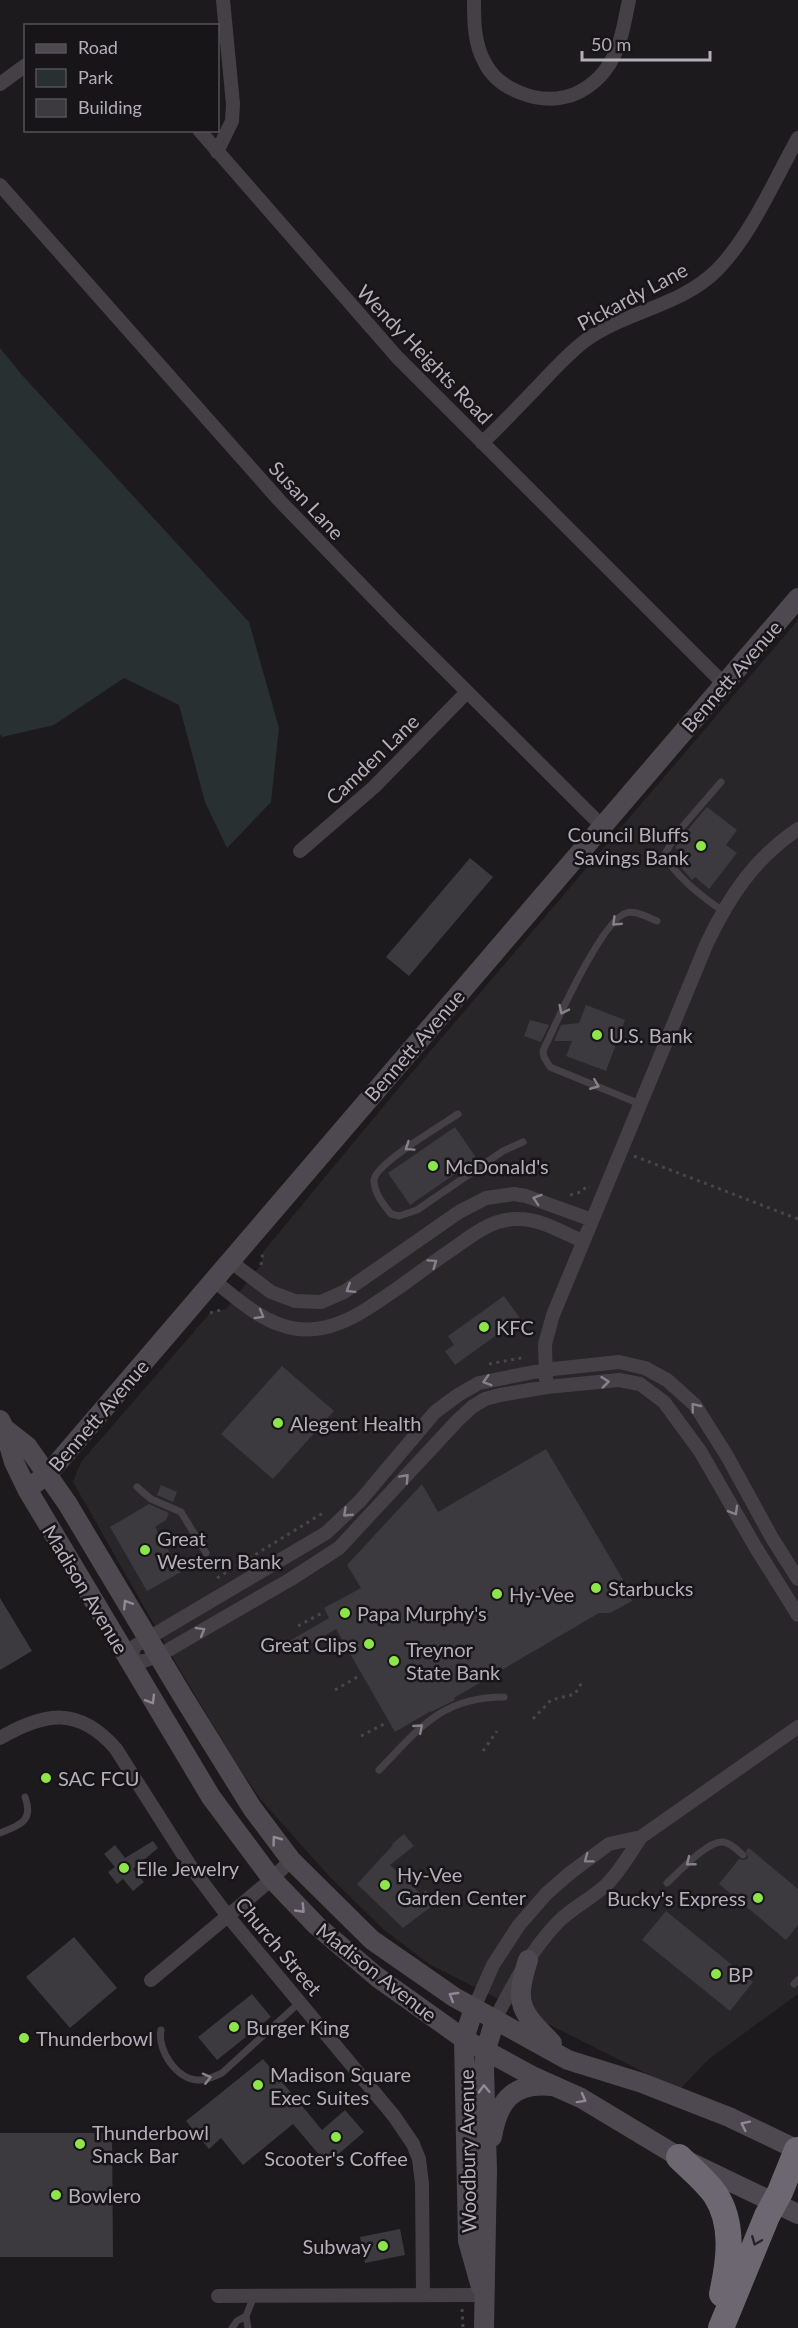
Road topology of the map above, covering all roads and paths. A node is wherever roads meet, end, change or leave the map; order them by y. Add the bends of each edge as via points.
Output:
1 (224, 0) edge
2 (474, 0) edge
3 (629, 0) edge
4 (24, 66) edge
5 (0, 84) edge
6 (201, 132) edge
7 (798, 138) edge
8 (217, 152) junction
9 (0, 186) edge
10 (482, 443) junction
11 (798, 598) edge
12 (724, 684) junction
13 (467, 692) junction
14 (721, 782) dead end
15 (602, 826) junction
16 (798, 829) edge
17 (300, 851) dead end
18 (723, 911) junction
19 (657, 921) dead end
20 (640, 1104) junction
21 (458, 1114) dead end
22 (523, 1142) dead end
23 (621, 1151) junction
24 (798, 1219) edge
25 (592, 1220) junction
26 (583, 1242) junction
27 (230, 1261) junction
28 (213, 1280) junction
29 (523, 1357) dead end
30 (484, 1365) dead end
31 (544, 1370) junction
32 (547, 1387) junction
33 (2, 1424) edge
34 (48, 1474) junction
35 (137, 1487) dead end
36 (27, 1489) junction
37 (330, 1509) dead end
38 (206, 1553) dead end
39 (798, 1579) edge
40 (212, 1581) dead end
41 (322, 1613) dead end
42 (798, 1615) edge
43 (298, 1626) dead end
44 (154, 1647) junction
45 (129, 1662) junction
46 (359, 1676) dead end
47 (582, 1682) dead end
48 (335, 1690) dead end
49 (504, 1697) dead end
50 (533, 1719) dead end
51 (386, 1723) dead end
52 (798, 1726) edge
53 (497, 1731) dead end
54 (362, 1736) dead end
55 (0, 1738) edge
56 (483, 1751) dead end
57 (379, 1770) dead end
58 (25, 1797) dead end
59 (0, 1833) edge
60 (641, 1837) junction
61 (743, 1855) dead end
62 (291, 1860) junction
63 (272, 1879) junction
64 (667, 1883) dead end
65 (227, 1915) junction
66 (528, 1960) junction
67 (151, 1980) dead end
68 (300, 2002) junction
69 (474, 2008) junction
70 (495, 2019) junction
71 (161, 2030) dead end
72 (464, 2039) junction
73 (486, 2050) junction
74 (568, 2060) junction
75 (556, 2086) junction
76 (798, 2150) edge
77 (679, 2157) junction
78 (487, 2170) junction
79 (775, 2202) junction
80 (798, 2214) edge
81 (423, 2294) junction
82 (254, 2295) junction
83 (483, 2295) junction
84 (218, 2296) dead end
85 (246, 2316) junction
86 (232, 2328) edge
87 (248, 2328) edge
88 (484, 2328) edge
89 (714, 2328) edge
90 (721, 2328) edge

1 - 8 street via 233,104 232,121
2 - 3 street via 478,48 485,65 509,87 547,98 565,97 588,87 605,71 616,53
4 - 5 street
6 - 8 street
7 - 10 street, Pickardy Lane via 741,241 718,269 681,297 607,327 585,341
8 - 10 street, Wendy Heights Road via 361,318
9 - 13 street, Susan Lane via 279,500
10 - 12 street, Wendy Heights Road
11 - 12 main road, Bennett Avenue
12 - 15 main road, Bennett Avenue
13 - 15 street, Susan Lane
13 - 17 street, Camden Lane via 374,787
14 - 18 lane via 677,833 665,854 693,888
15 - 27 main road, Bennett Avenue
16 - 18 street via 748,873
18 - 20 street
19 -> 20 lane via 627,913 608,929 543,1051 550,1067
20 - 23 street
21 -> 22 lane via 376,1173 376,1191 391,1214 399,1216 417,1210 503,1150
23 - 24 path
23 - 25 street
25 - 26 street
25 -> 27 street via 526,1196 486,1198 459,1212 352,1288 321,1302 295,1301 271,1292
28 -> 26 street via 269,1320 297,1329 321,1329 358,1315 495,1222 531,1220
26 - 31 street via 553,1315 545,1344
27 - 28 main road, Bennett Avenue
28 - 34 main road, Bennett Avenue
29 - 30 path
31 - 32 street
39 -> 31 street via 695,1405 667,1380 645,1368 620,1362
31 -> 44 street via 479,1383 458,1395 435,1412 360,1501 326,1533
32 -> 42 street via 619,1380 640,1384 664,1402 700,1451
44 -> 32 street via 291,1579 339,1548 472,1407 484,1399
33 - 34 main road, Madison Avenue via 27,1446
33 - 36 main road, Madison Avenue
34 - 36 main road, Bennett Avenue
44 -> 34 main road, Madison Avenue
35 - 38 lane via 151,1499 181,1512
36 - 45 main road, Madison Avenue
37 - 40 path
41 - 43 path
44 - 45 street via 144,1660
62 -> 44 main road, Madison Avenue via 227,1770
45 -> 63 main road, Madison Avenue via 211,1797
46 - 48 path
47 - 50 path via 575,1694 552,1700
57 -> 49 lane via 434,1717 472,1699
51 - 54 path
52 - 60 street
53 - 56 path
55 - 65 street, Church Street via 21,1726 55,1718 73,1719 103,1733
58 - 59 lane via 25,1820
60 - 66 street via 605,1886 558,1922
60 -> 69 street via 609,1844 541,1900 493,1965
61 -> 64 lane via 731,1845 715,1843
62 - 63 street
69 -> 62 main road, Madison Avenue via 372,1940
63 - 65 street
63 -> 72 main road, Madison Avenue via 352,1957
65 - 67 street
65 - 68 street, Church Street
66 - 70 street
66 - 74 main road via 520,1986 522,2006 527,2017
71 -> 68 lane via 161,2048 183,2076 192,2080 211,2078 222,2073
68 - 81 street, Church Street via 413,2144 422,2184
69 - 70 main road, Madison Avenue
69 - 72 main road, Woodbury Avenue
70 - 73 main road, Woodbury Avenue
70 - 74 main road, Madison Avenue
72 - 73 main road, Madison Avenue
72 - 83 main road, Woodbury Avenue via 468,2241
73 - 75 main road, Madison Avenue
78 -> 73 main road, Woodbury Avenue
76 -> 74 main road, Madison Avenue via 729,2117 642,2083
75 -> 77 main road, Madison Avenue
75 - 78 main road via 527,2086 507,2098 495,2121
76 - 79 highway
77 - 79 main road, Madison Avenue
77 - 89 highway via 715,2194 728,2229 729,2261
78 - 83 main road, Woodbury Avenue
79 - 80 main road, Madison Avenue
79 -> 90 highway
81 - 82 street
81 - 83 street
82 - 84 street
82 - 85 lane
83 - 88 main road, Woodbury Avenue
85 - 86 lane
85 - 87 lane

